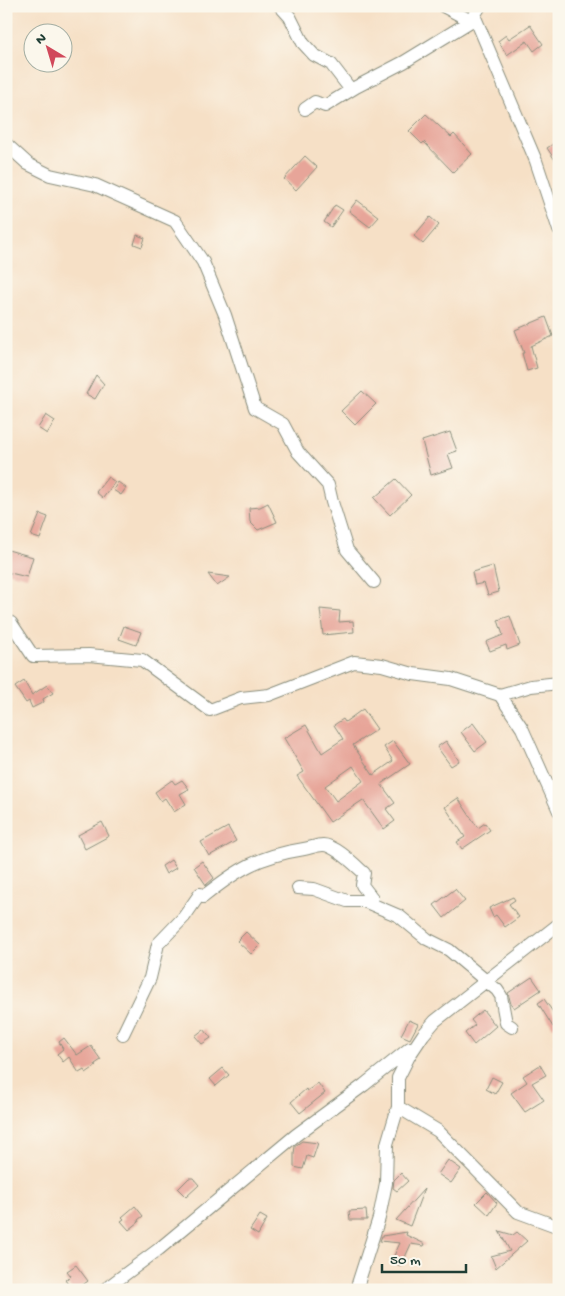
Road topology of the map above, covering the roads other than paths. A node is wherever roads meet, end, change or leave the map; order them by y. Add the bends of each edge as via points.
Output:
1 (280, 6) edge
2 (443, 6) edge
3 (475, 14) edge
4 (351, 90) junction
5 (305, 109) dead end
6 (6, 144) edge
7 (559, 230) edge
8 (374, 582) dead end
9 (6, 620) edge
10 (559, 683) edge
11 (500, 695) junction
12 (559, 811) edge
13 (298, 888) dead end
14 (364, 901) junction
15 (559, 924) edge
16 (486, 982) junction
17 (512, 1027) dead end
18 (123, 1034) dead end
19 (418, 1042) junction
20 (398, 1107) junction
21 (559, 1227) edge
22 (104, 1290) edge
23 (356, 1290) edge

1 - 4 street via 290,17 303,43 314,55 331,64
2 - 3 street
3 - 4 street via 404,62
3 - 7 street via 536,161
4 - 5 street via 325,106 315,102
6 - 8 street via 28,164 50,175 95,184 175,221 202,262 214,288 255,408 283,424 298,452 328,485 348,550
9 - 11 street via 33,656 89,655 142,660 210,710 241,698 269,695 354,662 451,679
10 - 11 street via 530,686
11 - 12 street via 522,728
13 - 14 street via 314,888 348,901
14 - 16 street via 399,916 427,939 449,950
14 - 18 street via 372,898 362,885 364,872 324,844 256,861 202,895 158,944 150,978
15 - 16 street
16 - 17 street via 501,996 506,1023
16 - 19 street via 435,1021
19 - 20 street via 398,1078
19 - 22 street via 296,1135
20 - 21 street via 438,1131 518,1212
20 - 23 street via 387,1144 386,1183 379,1218

